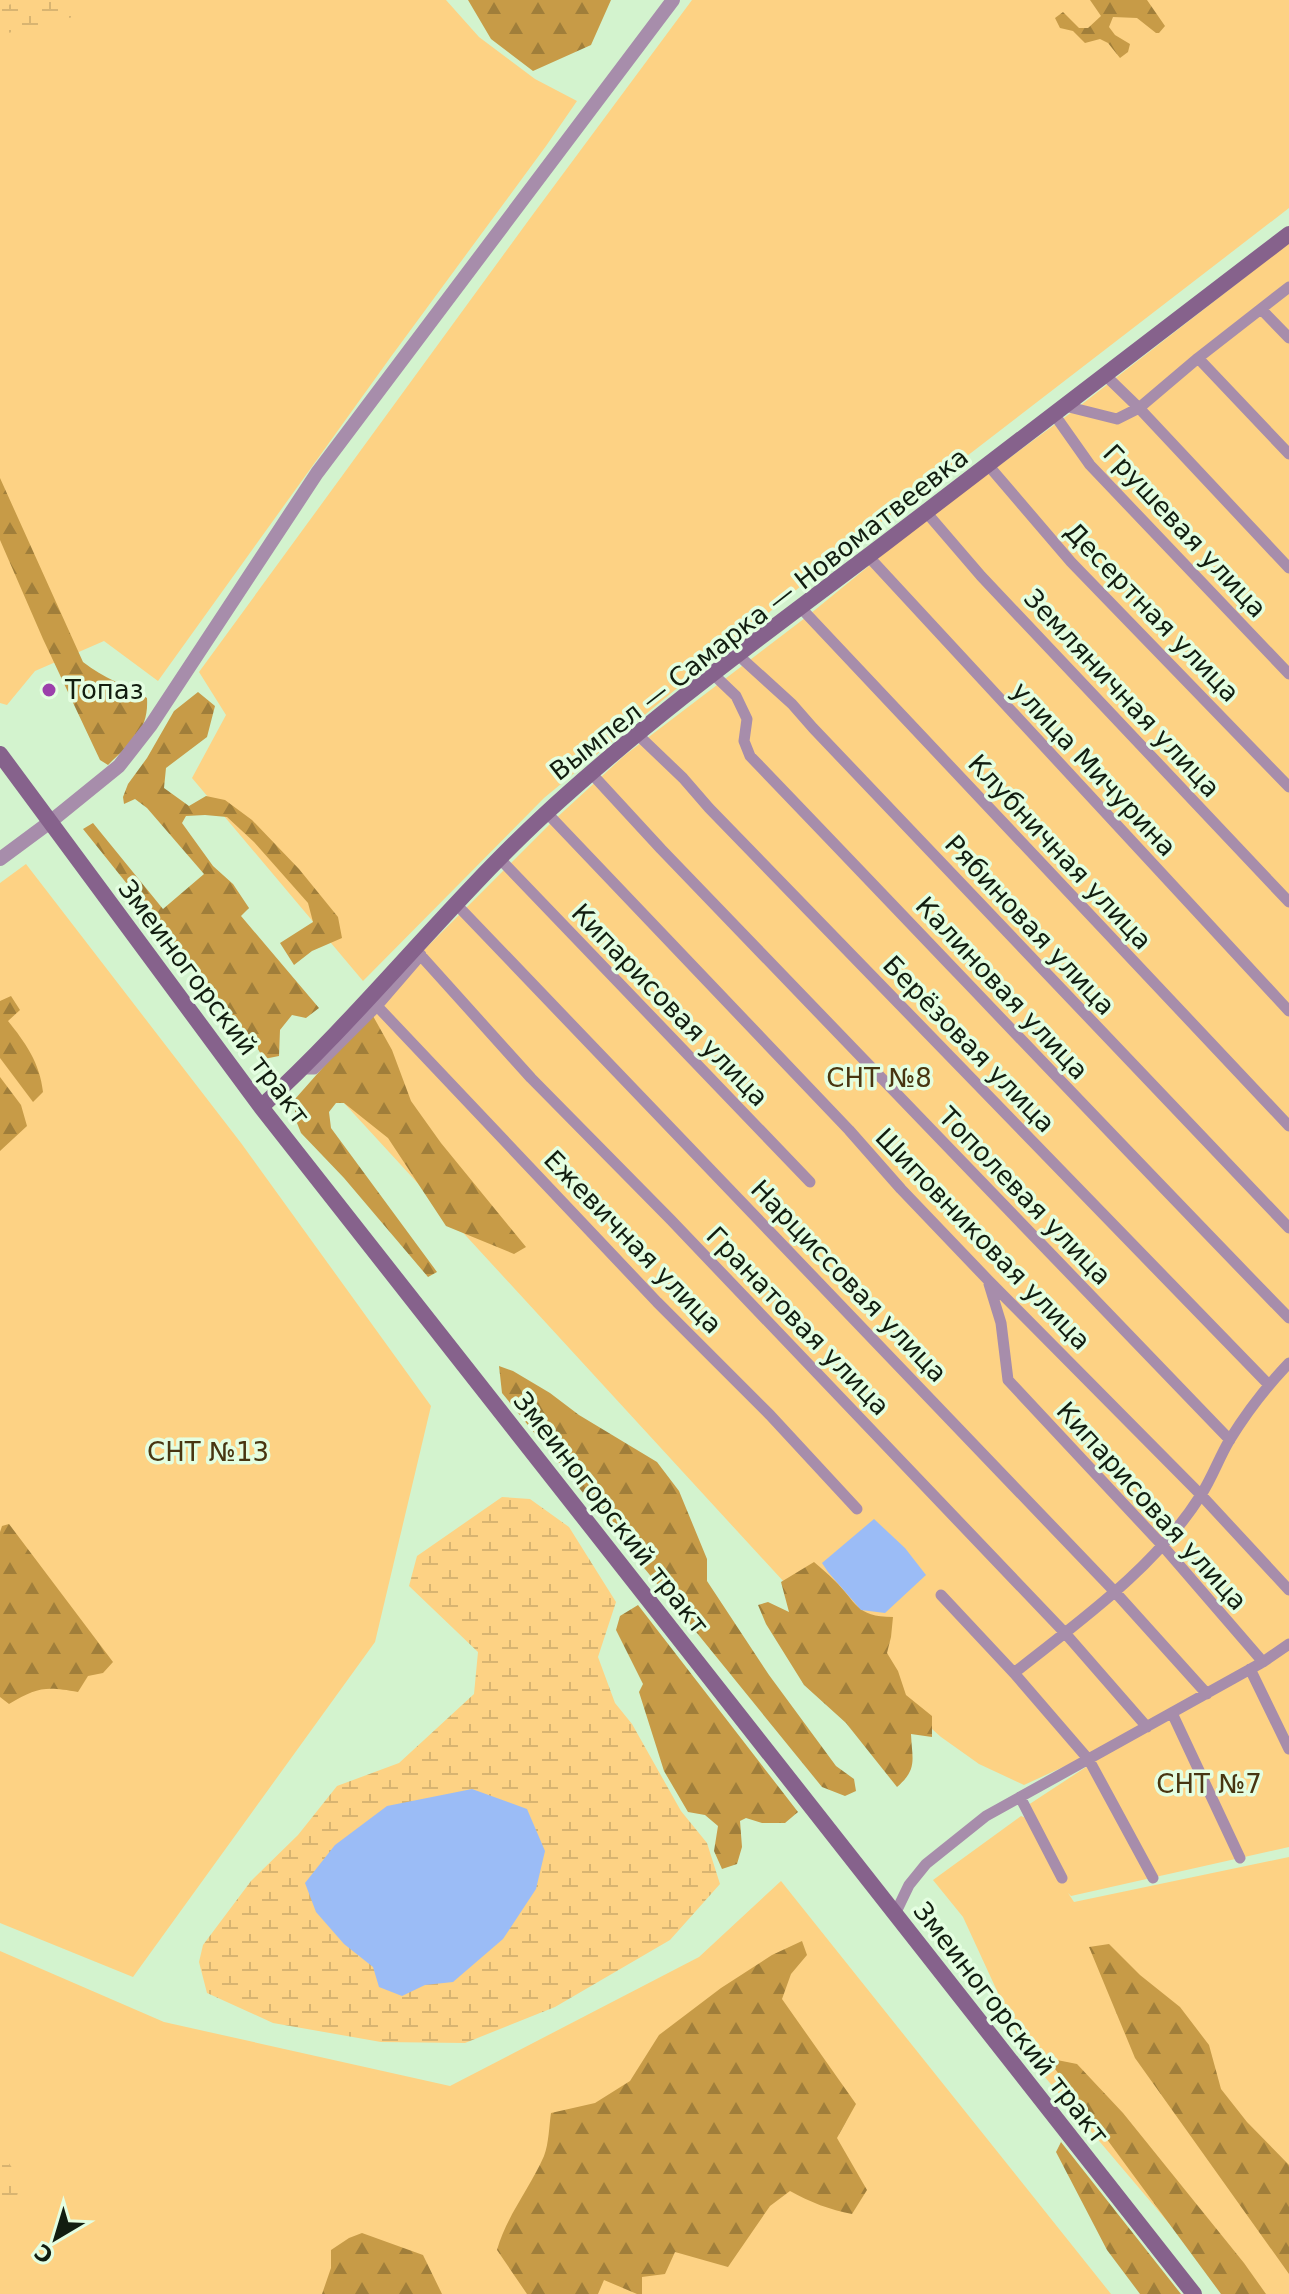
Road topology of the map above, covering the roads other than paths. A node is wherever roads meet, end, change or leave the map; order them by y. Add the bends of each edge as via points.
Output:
1 (673, 0) edge
2 (1289, 234) edge
3 (1289, 287) edge
4 (1261, 309) junction
5 (1289, 338) edge
6 (1198, 358) junction
7 (1104, 374) junction
8 (1139, 408) junction
9 (1060, 410) junction
10 (1289, 454) edge
11 (988, 465) junction
12 (926, 512) junction
13 (868, 556) junction
14 (1289, 568) edge
15 (800, 607) junction
16 (738, 655) junction
17 (713, 674) junction
18 (1289, 674) edge
19 (637, 734) junction
20 (0, 754) edge
21 (591, 773) junction
22 (1289, 787) edge
23 (547, 813) junction
24 (50, 822) junction
25 (0, 859) edge
26 (500, 859) junction
27 (1289, 902) edge
28 (455, 903) junction
29 (417, 952) junction
30 (377, 1006) junction
31 (1289, 1011) edge
32 (302, 1069) junction
33 (261, 1107) junction
34 (1289, 1126) edge
35 (810, 1182) dead end
36 (1289, 1228) edge
37 (988, 1280) junction
38 (1289, 1318) edge
39 (1289, 1363) edge
40 (1269, 1385) junction
41 (1230, 1440) junction
42 (1201, 1495) junction
43 (857, 1509) dead end
44 (1162, 1545) junction
45 (1289, 1590) edge
46 (1116, 1593) junction
47 (941, 1595) dead end
48 (1065, 1633) junction
49 (1289, 1644) edge
50 (1263, 1662) junction
51 (1250, 1669) junction
52 (1014, 1673) junction
53 (1207, 1694) junction
54 (1172, 1713) junction
55 (1147, 1727) junction
56 (1289, 1749) edge
57 (1089, 1760) junction
58 (1020, 1797) junction
59 (1240, 1858) dead end
60 (1062, 1878) dead end
61 (1153, 1878) dead end
62 (895, 1914) junction
63 (1194, 2294) edge

1 - 24 street via 317,473 151,725 119,766
2 - 7 main road, Вымпел — Самарка — Новоматвеевка
3 - 4 street
4 - 5 street
4 - 6 street
6 - 8 street
6 - 10 street
7 - 8 street
7 - 9 main road, Вымпел — Самарка — Новоматвеевка
8 - 9 street via 1117,419
8 - 14 street
9 - 11 main road, Вымпел — Самарка — Новоматвеевка
9 - 18 street, Грушевая улица via 1090,465
11 - 12 main road, Вымпел — Самарка — Новоматвеевка
11 - 22 street, Десертная улица via 1071,562
12 - 13 main road, Вымпел — Самарка — Новоматвеевка
12 - 27 street, Земляничная улица
13 - 15 main road, Вымпел — Самарка — Новоматвеевка
13 - 31 street, улица Мичурина
15 - 16 main road, Вымпел — Самарка — Новоматвеевка
15 - 34 street, Клубничная улица
16 - 17 main road, Вымпел — Самарка — Новоматвеевка
16 - 36 street, Рябиновая улица via 792,704
17 - 19 main road, Вымпел — Самарка — Новоматвеевка
17 - 38 street, Калиновая улица via 736,696 747,719 744,741 750,756
19 - 21 main road, Вымпел — Самарка — Новоматвеевка
19 - 40 street, Берёзовая улица
20 - 24 main road, Змеиногорский тракт
21 - 23 main road, Вымпел — Самарка — Новоматвеевка
21 - 41 street, Тополевая улица
23 - 26 main road, Вымпел — Самарка — Новоматвеевка
23 - 37 street, Шиповниковая улица
24 - 25 street
24 - 33 main road, Змеиногорский тракт
26 - 28 main road, Вымпел — Самарка — Новоматвеевка
26 - 35 street, Кипарисовая улица
28 - 29 main road, Вымпел — Самарка — Новоматвеевка
28 - 46 street, Нарциссовая улица
29 - 30 street
29 - 32 main road, Вымпел — Самарка — Новоматвеевка
29 - 48 street, Гранатовая улица via 531,1078
30 - 32 street via 314,1069
30 - 43 street, Ежевичная улица
32 - 33 main road, Вымпел — Самарка — Новоматвеевка
33 - 62 main road, Змеиногорский тракт
37 - 42 street, Шиповниковая улица
37 - 44 street, Кипарисовая улица via 1001,1323 1008,1380
39 - 40 street
40 - 41 street
41 - 42 street
42 - 44 street
42 - 45 street, Шиповниковая улица
44 - 46 street
44 - 50 street, Кипарисовая улица
46 - 48 street
46 - 53 street, Нарциссовая улица
47 - 52 street
48 - 52 street
48 - 55 street, Гранатовая улица
49 - 50 street
50 - 51 street
51 - 53 street
51 - 56 street
52 - 57 street
53 - 54 street
54 - 55 street
54 - 59 street
55 - 57 street
57 - 58 street
57 - 61 street
58 - 60 street
58 - 62 street via 986,1816 926,1864
62 - 63 main road, Змеиногорский тракт

